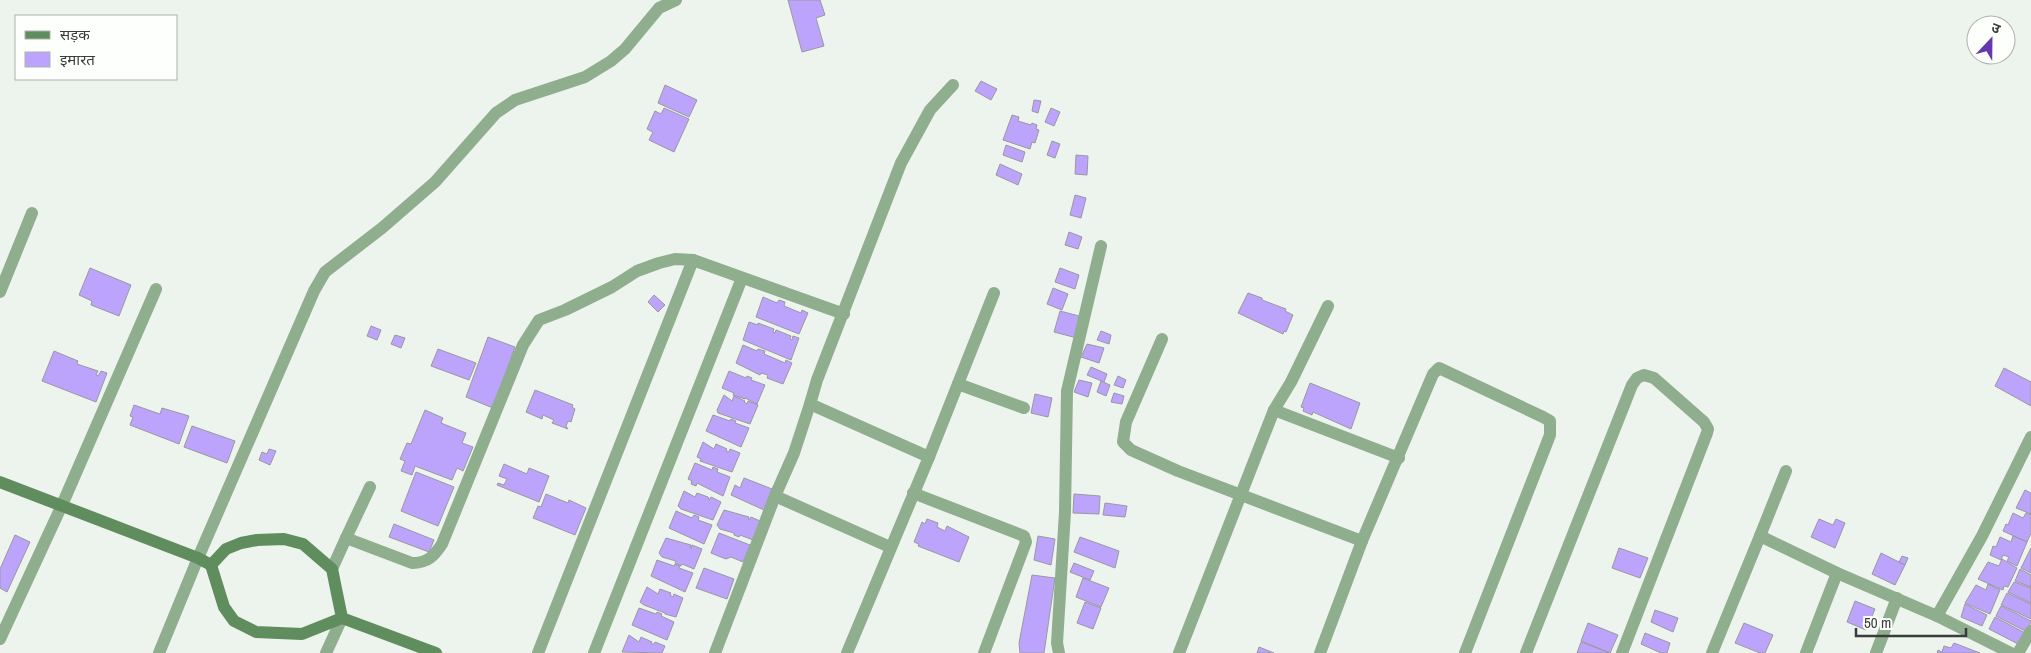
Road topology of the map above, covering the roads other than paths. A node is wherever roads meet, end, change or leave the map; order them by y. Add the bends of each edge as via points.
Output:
1 (676, 0) edge
2 (658, 4) edge
3 (953, 85) dead end
4 (32, 213) dead end
5 (1101, 246) dead end
6 (693, 260) junction
7 (742, 278) junction
8 (156, 289) dead end
9 (0, 292) edge
10 (994, 293) dead end
11 (1328, 306) dead end
12 (844, 314) junction
13 (1162, 339) dead end
14 (958, 384) junction
15 (810, 404) junction
16 (1024, 408) dead end
17 (1274, 410) junction
18 (2031, 437) edge
19 (929, 457) junction
20 (1399, 458) junction
21 (1786, 471) dead end
22 (0, 482) edge
23 (370, 487) dead end
24 (914, 494) junction
25 (1241, 495) junction
26 (775, 496) junction
27 (62, 505) junction
28 (1760, 536) junction
29 (346, 538) junction
30 (1362, 541) junction
31 (890, 547) junction
32 (198, 558) junction
33 (211, 565) junction
34 (332, 569) junction
35 (1837, 573) junction
36 (1897, 598) junction
37 (1937, 616) junction
38 (342, 618) junction
39 (2031, 631) edge
40 (0, 639) edge
41 (159, 653) edge
42 (326, 653) edge
43 (436, 653) edge
44 (538, 653) edge
45 (594, 653) edge
46 (714, 653) edge
47 (847, 653) edge
48 (984, 653) edge
49 (1059, 653) edge
50 (1178, 653) edge
51 (1320, 653) edge
52 (1465, 653) edge
53 (1526, 653) edge
54 (1622, 653) edge
55 (1712, 653) edge
56 (1806, 653) edge
57 (1876, 653) edge
58 (2011, 653) edge
59 (2018, 653) edge

1 - 2 street
2 - 32 street via 625,48 611,61 585,77 515,100 496,113 435,182 325,272
3 - 12 street via 930,110 901,163
4 - 9 street
5 - 49 street via 1067,391
6 - 7 street
6 - 29 street via 667,261 638,271 612,287 539,320 523,345 442,544 432,558 412,563
6 - 44 street
7 - 12 street
7 - 45 street
8 - 27 street
10 - 14 street
11 - 17 street
12 - 15 street
13 - 25 street via 1126,422 1123,442 1131,450
14 - 16 street
14 - 19 street
15 - 19 street
15 - 26 street
17 - 20 street
17 - 25 street
18 - 37 street via 1982,536
19 - 24 street
20 - 30 street
20 - 52 street via 1433,374 1439,368 1550,422 1550,435
21 - 28 street
22 - 27 street
23 - 29 street
24 - 31 street
24 - 48 street via 1024,536 1026,542
25 - 30 street
25 - 50 street
26 - 31 street
26 - 46 street
27 - 32 street
27 - 40 street
28 - 35 street
28 - 55 street
29 - 34 street
30 - 51 street
31 - 47 street
32 - 33 street
32 - 41 street
33 - 34 street via 226,548 257,540 284,539 303,544
33 - 38 street via 224,607 234,621 256,632 302,634
34 - 38 street
35 - 36 street
35 - 56 street
36 - 37 street
36 - 57 street
37 - 58 street
38 - 42 street
38 - 43 street
39 - 59 street
53 - 54 street via 1632,385 1644,375 1654,378 1704,422 1708,434

